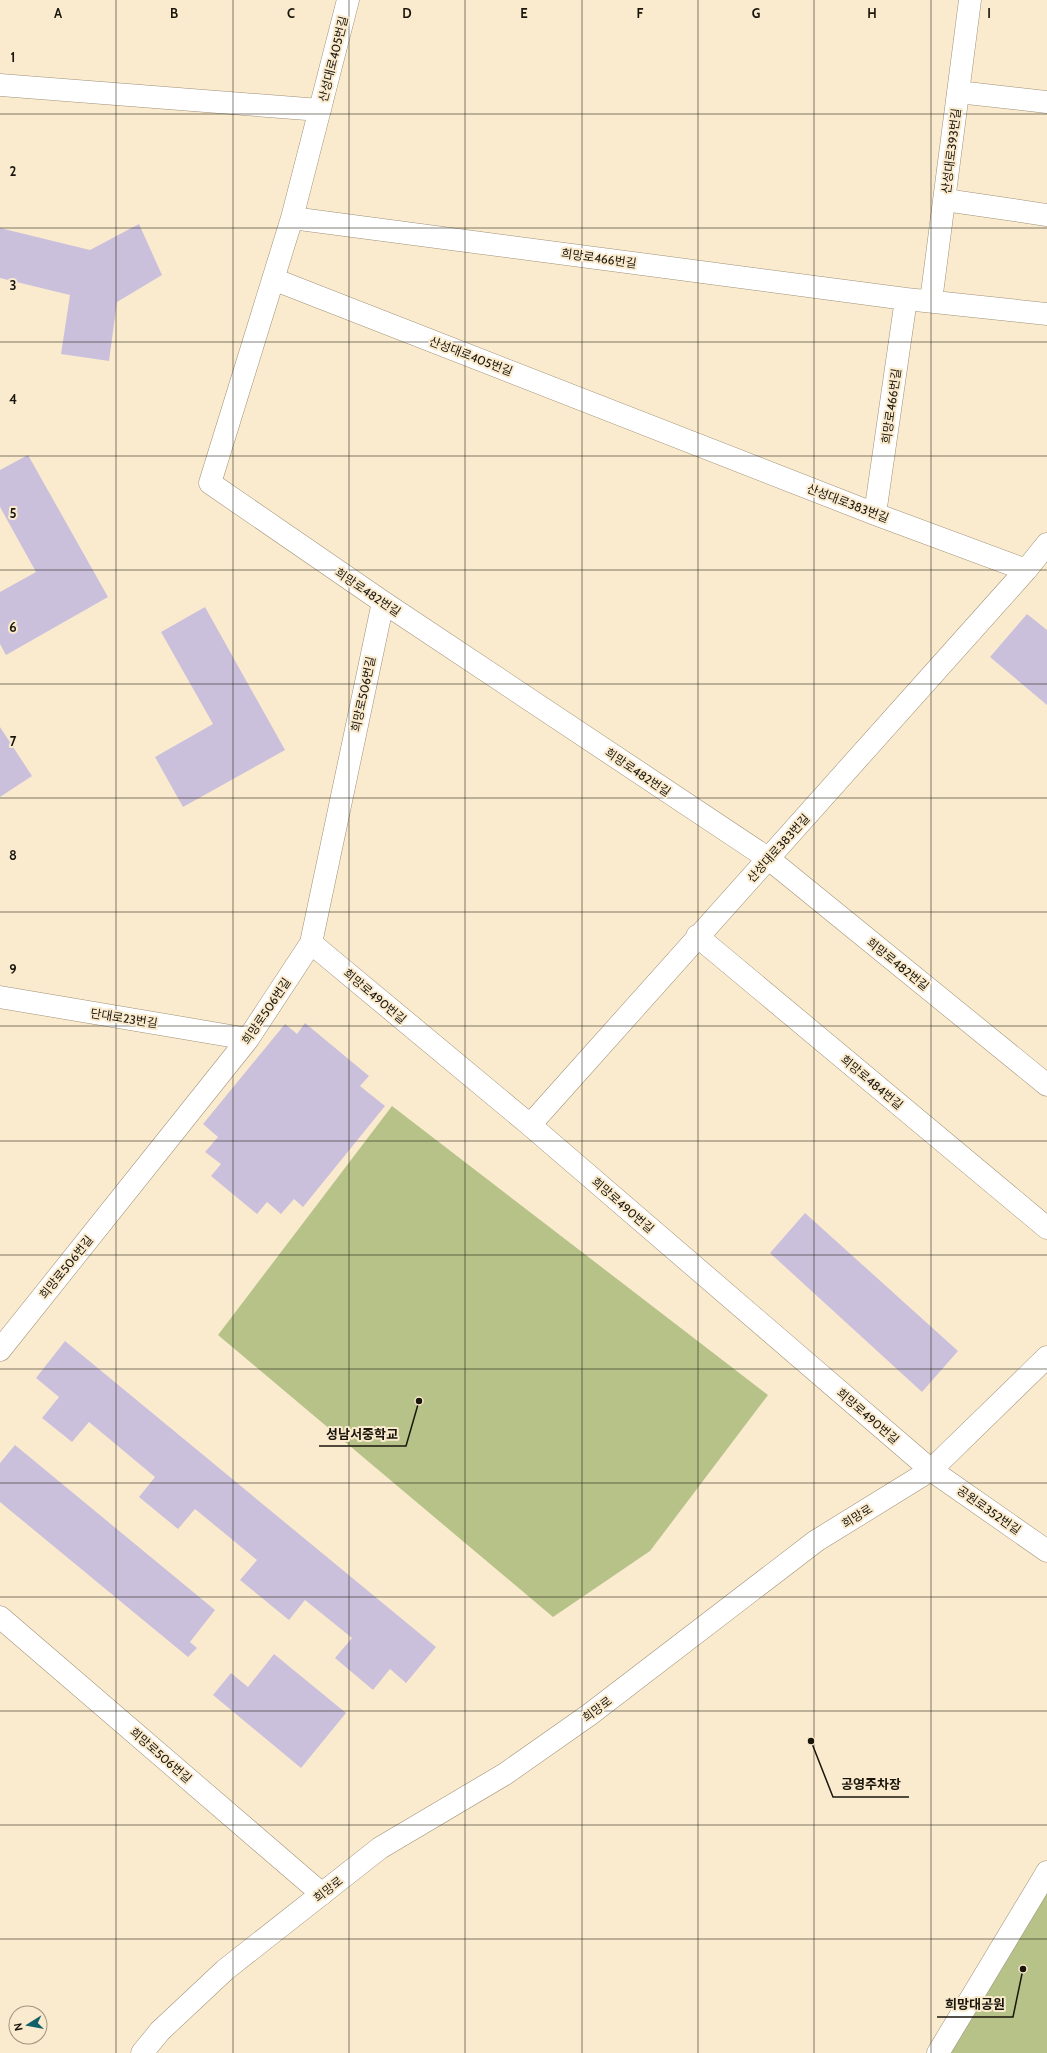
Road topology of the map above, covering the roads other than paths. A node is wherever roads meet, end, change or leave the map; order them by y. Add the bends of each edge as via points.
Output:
1 (348, 0) edge
2 (970, 0) edge
3 (0, 85) edge
4 (958, 92) junction
5 (1047, 102) edge
6 (320, 110) junction
7 (945, 200) junction
8 (1047, 215) edge
9 (292, 218) junction
10 (273, 279) junction
11 (906, 299) junction
12 (931, 301) junction
13 (1047, 314) edge
14 (670, 433) joint
15 (210, 483) joint
16 (875, 514) junction
17 (1047, 544) edge
18 (1026, 570) junction
19 (382, 602) junction
20 (768, 859) junction
21 (697, 936) junction
22 (311, 943) junction
23 (0, 997) edge
24 (248, 1039) junction
25 (1047, 1085) edge
26 (530, 1125) junction
27 (1047, 1228) edge
28 (0, 1350) edge
29 (1047, 1357) edge
30 (931, 1470) junction
31 (1047, 1551) edge
32 (0, 1617) edge
33 (1047, 1872) edge
34 (322, 1894) junction
35 (940, 2050) edge
36 (142, 2053) edge

1 - 6 street, 산성대로405번길
2 - 4 street, 산성대로393번길
3 - 6 street
4 - 5 street
4 - 7 street, 산성대로393번길
6 - 9 street, 산성대로405번길
7 - 8 street
7 - 12 street, 산성대로393번길
9 - 10 street, 산성대로405번길
9 - 11 street, 희망로466번길
10 - 14 street, 산성대로405번길
10 - 15 street, 산성대로405번길
11 - 12 street, 희망로466번길
11 - 16 street, 희망로466번길
12 - 13 street, 희망로466번길
14 - 16 street, 산성대로383번길
15 - 19 street, 희망로482번길
16 - 18 street, 산성대로383번길
17 - 18 street, 산성대로383번길
18 - 20 street, 산성대로383번길
19 - 20 street, 희망로482번길
19 - 22 street, 희망로506번길
20 - 21 street, 산성대로383번길
20 - 25 street, 희망로482번길
21 - 26 street, 산성대로383번길
21 - 27 street, 희망로484번길
22 - 24 street, 희망로506번길
22 - 26 street, 희망로490번길
23 - 24 street, 단대로23번길
24 - 28 street, 희망로506번길
26 - 30 street, 희망로490번길
29 - 30 street, 희망로
30 - 31 street, 공원로352번길
30 - 34 street, 희망로 via 816,1542 589,1715 505,1774 380,1848
32 - 34 street, 희망로506번길
33 - 35 street
34 - 36 street, 희망로 via 225,1970 160,2031

